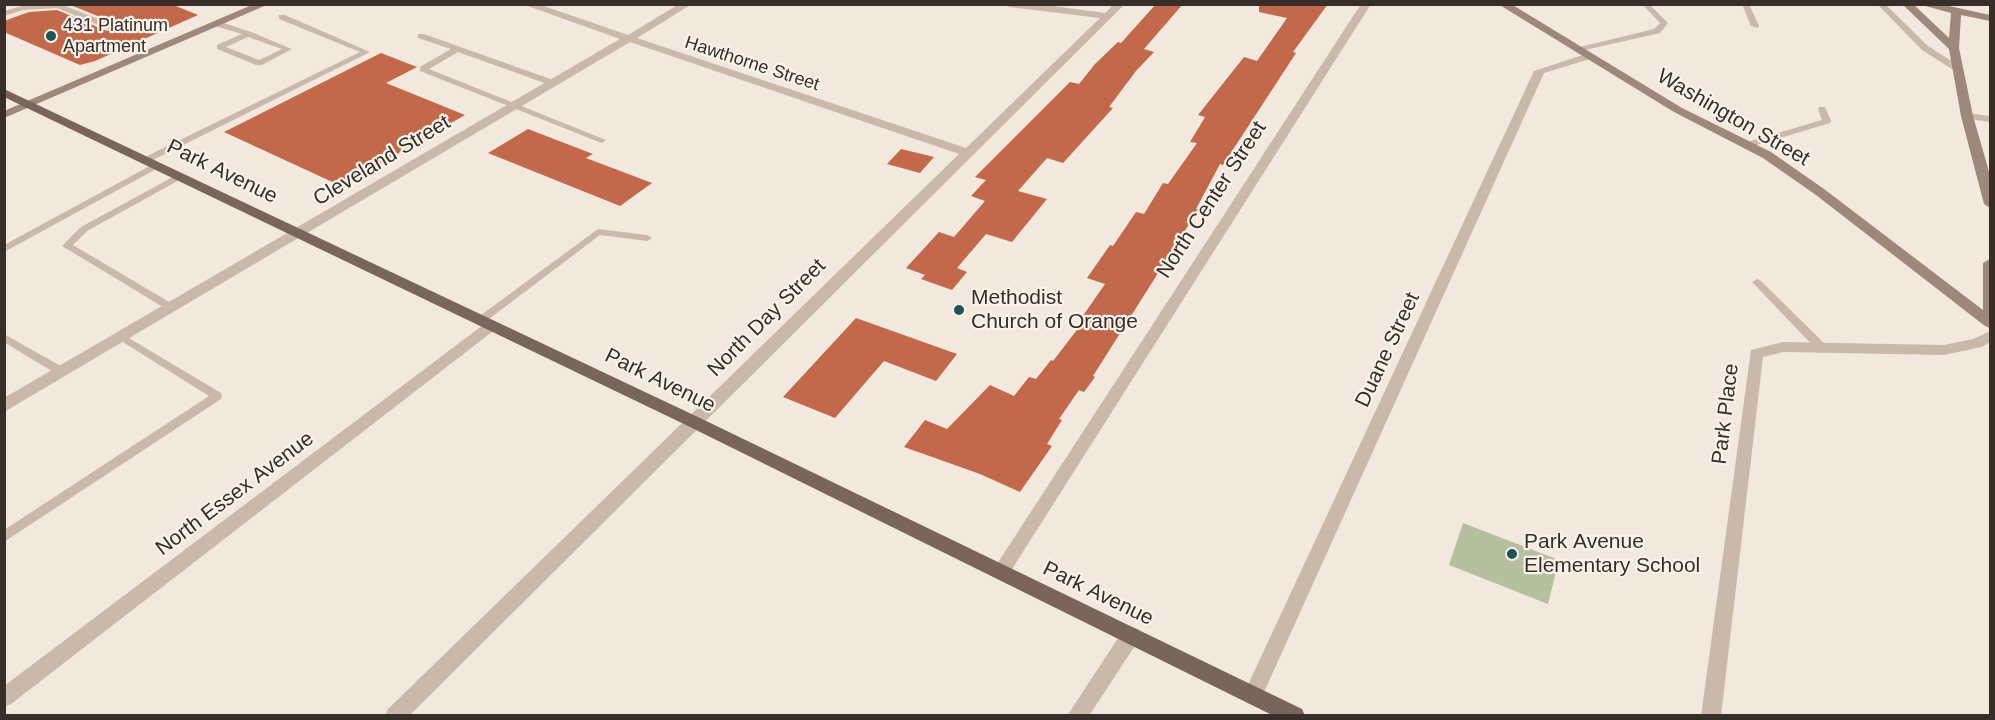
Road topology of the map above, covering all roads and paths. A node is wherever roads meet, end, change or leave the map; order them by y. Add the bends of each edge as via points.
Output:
1 (264, 4) edge
2 (527, 4) edge
3 (687, 4) edge
4 (1009, 4) edge
5 (1120, 4) edge
6 (1366, 4) edge
7 (1503, 4) edge
8 (1645, 4) edge
9 (1745, 4) edge
10 (1880, 4) edge
11 (1907, 4) edge
12 (1923, 4) edge
13 (1945, 4) edge
14 (1956, 8) edge
15 (4, 14) edge
16 (1108, 16) junction
17 (282, 17) dead end
18 (1990, 18) edge
19 (218, 24) junction
20 (1755, 26) dead end
21 (111, 27) dead end
22 (248, 34) junction
23 (421, 36) dead end
24 (626, 40) junction
25 (1954, 48) junction
26 (455, 50) junction
27 (1584, 53) junction
28 (1958, 69) junction
29 (553, 83) junction
30 (4, 92) edge
31 (30, 104) junction
32 (516, 105) junction
33 (1822, 109) dead end
34 (4, 115) edge
35 (1967, 116) junction
36 (1990, 119) edge
37 (602, 140) dead end
38 (1747, 145) junction
39 (967, 153) junction
40 (152, 163) junction
41 (1987, 174) edge
42 (180, 176) junction
43 (1990, 204) edge
44 (299, 233) junction
45 (647, 238) dead end
46 (4, 249) edge
47 (1990, 263) edge
48 (1757, 282) dead end
49 (172, 308) junction
50 (1990, 311) edge
51 (487, 322) junction
52 (1990, 323) edge
53 (1990, 336) edge
54 (4, 337) edge
55 (122, 337) junction
56 (1822, 348) junction
57 (62, 372) junction
58 (4, 406) edge
59 (694, 422) junction
60 (4, 537) edge
61 (1001, 572) junction
62 (1131, 635) junction
63 (1253, 695) junction
64 (4, 698) edge
65 (395, 716) edge
66 (1077, 716) edge
67 (1295, 716) edge
68 (1711, 716) edge

1 - 19 main road
2 - 24 street, Hawthorne Street
3 - 24 street, Cleveland Street
4 - 16 street
5 - 16 street, North Day Street
6 - 61 street, North Center Street
7 - 27 main road, Washington Street
8 - 27 lane via 1664,23 1657,31
9 - 20 lane
10 - 28 lane via 1924,48
11 - 25 main road
12 - 14 main road
13 - 14 main road
14 - 18 main road
14 - 25 main road
15 - 21 lane via 22,8 58,6
16 - 39 street, North Day Street
17 - 40 lane via 366,52
19 - 22 lane
19 - 31 main road
22 - 22 lane via 220,47 259,63 288,49
23 - 26 lane
24 - 29 street, Cleveland Street
24 - 39 street, Hawthorne Street
25 - 28 main road
26 - 29 lane
26 - 32 lane via 423,69
27 - 38 main road, Washington Street via 1678,110
27 - 63 street, Duane Street via 1539,70
28 - 35 main road
29 - 32 street, Cleveland Street
30 - 31 main road, Park Avenue
31 - 34 main road
31 - 40 main road, Park Avenue
32 - 37 lane
32 - 44 street, Cleveland Street
33 - 38 lane via 1827,121
35 - 36 street
35 - 41 main road
38 - 52 main road, Washington Street via 1820,192
39 - 59 street, North Day Street
40 - 42 main road, Park Avenue
40 - 46 lane
41 - 43 main road
42 - 44 main road, Park Avenue
42 - 49 lane via 84,229 67,246
44 - 49 street, Cleveland Street
44 - 51 main road, Park Avenue
45 - 51 lane via 598,232
47 - 50 main road
48 - 56 lane
49 - 55 street, Cleveland Street
51 - 59 main road, Park Avenue
51 - 64 street, North Essex Avenue
53 - 56 street, Park Place via 1944,350
54 - 57 lane
55 - 57 street, Cleveland Street
55 - 60 lane via 217,396
56 - 68 street, Park Place via 1783,347 1756,354
57 - 58 street, Cleveland Street
59 - 61 main road, Park Avenue
59 - 65 street, North Day Street
61 - 62 main road, Park Avenue
62 - 63 main road, Park Avenue
62 - 66 street
63 - 67 main road, Park Avenue

